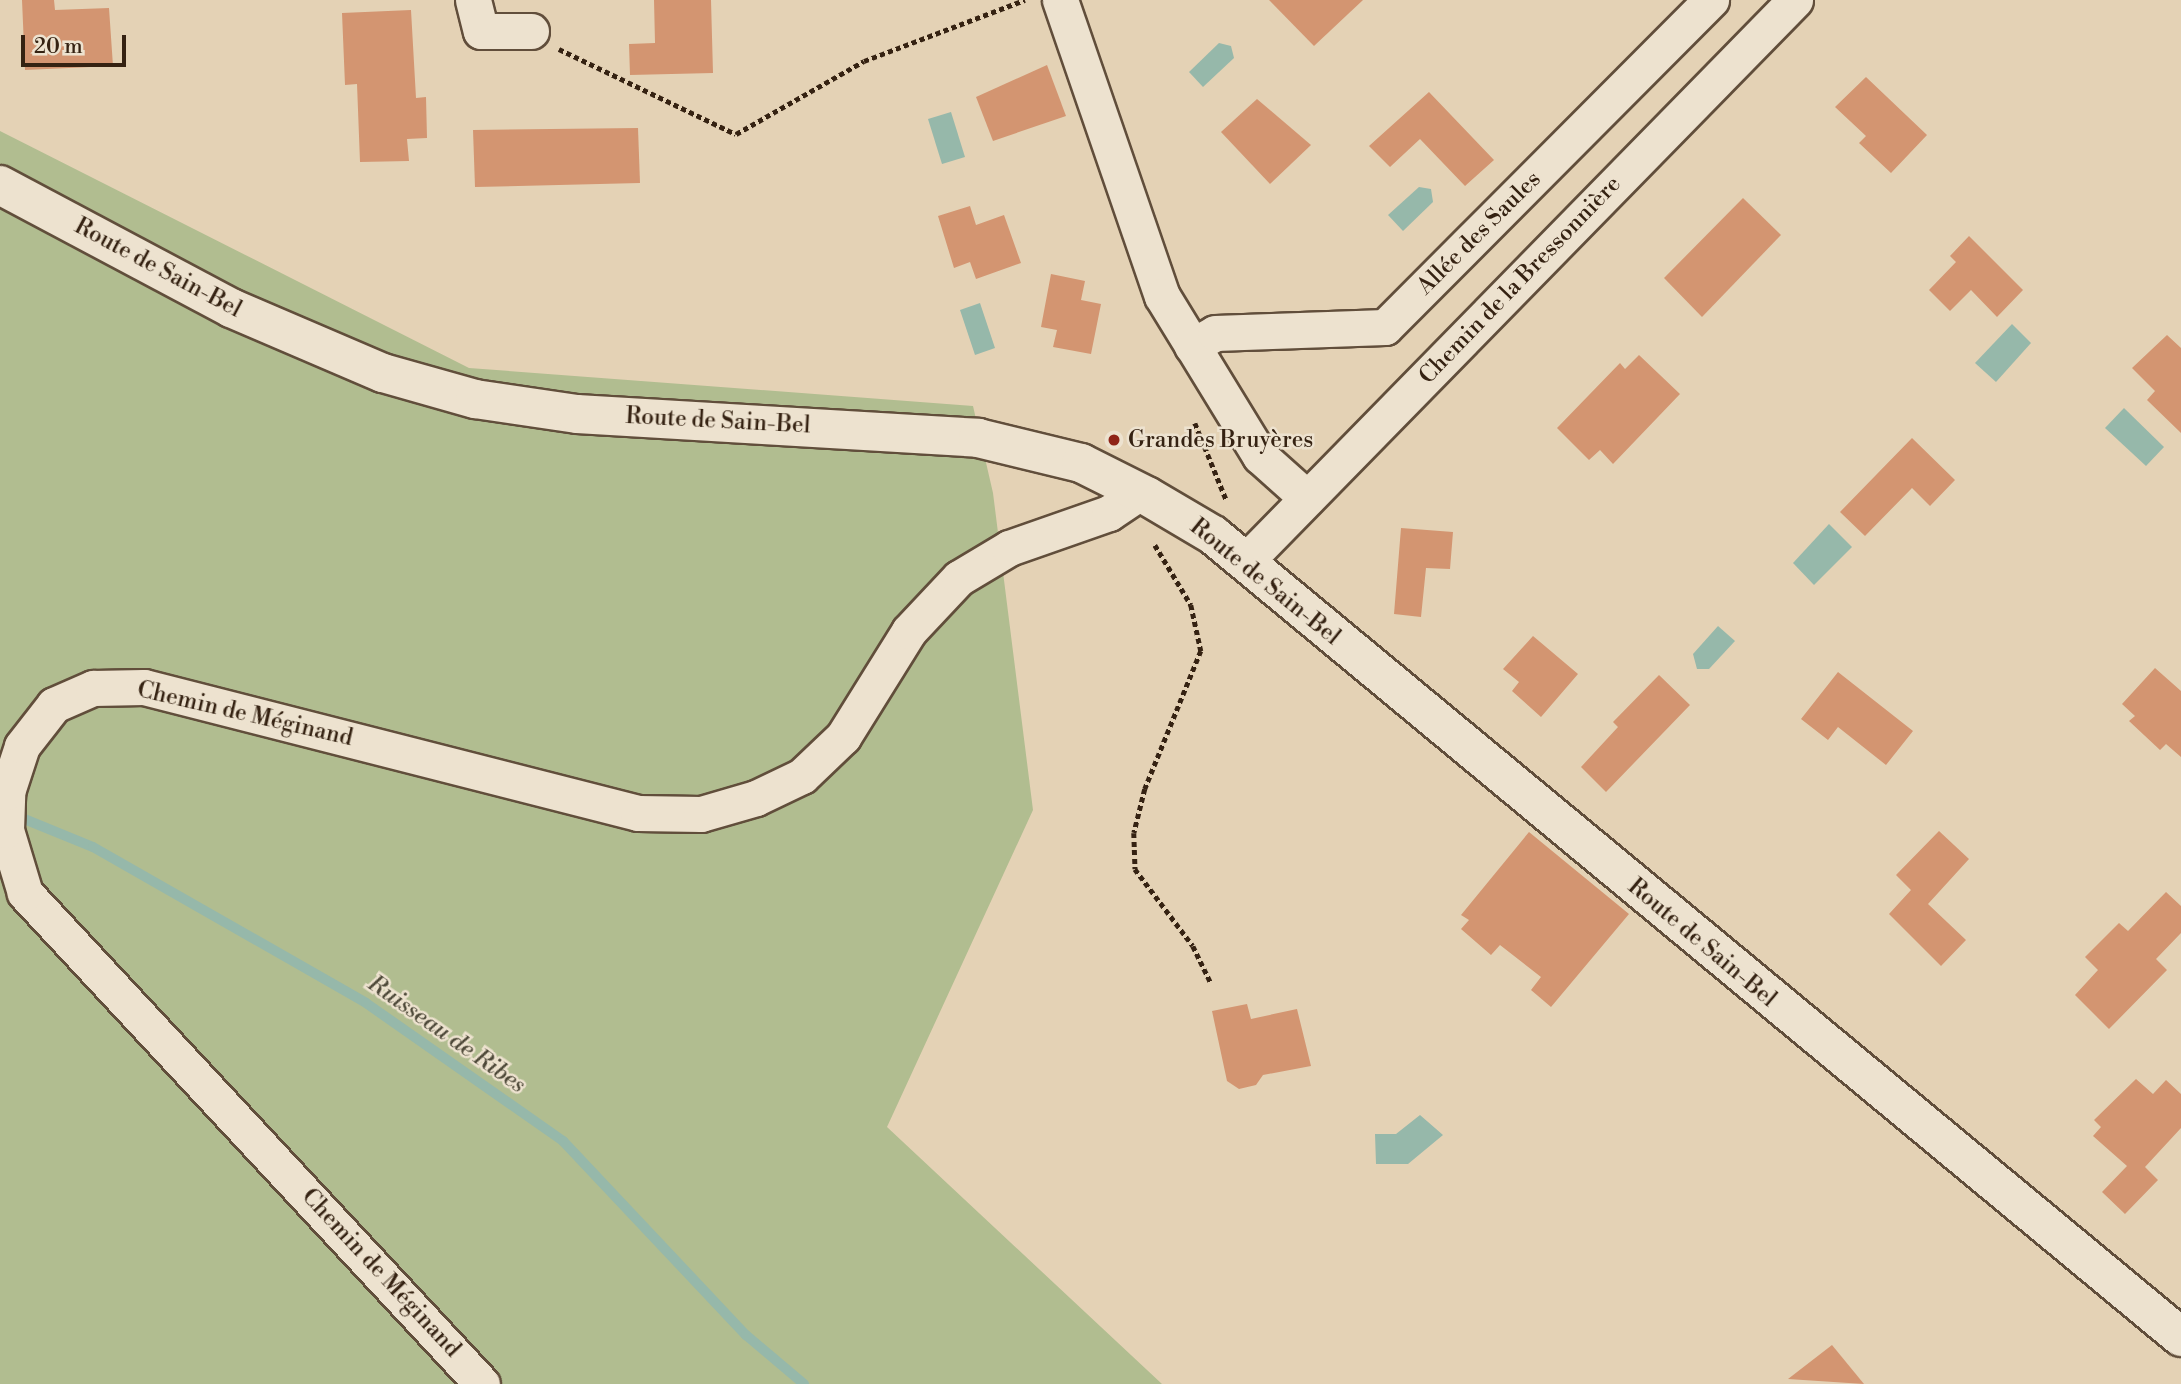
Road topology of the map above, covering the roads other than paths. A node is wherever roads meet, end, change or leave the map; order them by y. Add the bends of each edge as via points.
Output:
1 (472, 0) edge
2 (1060, 0) edge
3 (1711, 0) edge
4 (1795, 0) edge
5 (531, 31) road end
6 (0, 185) edge
7 (1192, 346) junction
8 (1139, 493) junction
9 (1307, 498) junction
10 (1246, 561) junction
11 (2181, 1337) edge
12 (482, 1384) edge

1 - 5 street via 481,32
2 - 7 street via 1162,296
3 - 7 street, Allée des Saules via 1385,327 1215,333
4 - 9 street, Chemin de la Bressonnière
6 - 8 main road, Route de Sain-Bel via 231,308 383,373 475,399 576,414 953,435 1056,455
7 - 9 street via 1260,456
8 - 10 main road, Route de Sain-Bel via 1213,535
8 - 12 street, Chemin de Méginand via 1109,513 1009,548 960,578 909,631 843,737 802,776 756,799 701,814 638,813 144,687 93,688 54,705 22,746 7,792 6,830 12,861 33,903
9 - 10 street, Chemin de la Bressonnière
10 - 11 main road, Route de Sain-Bel

